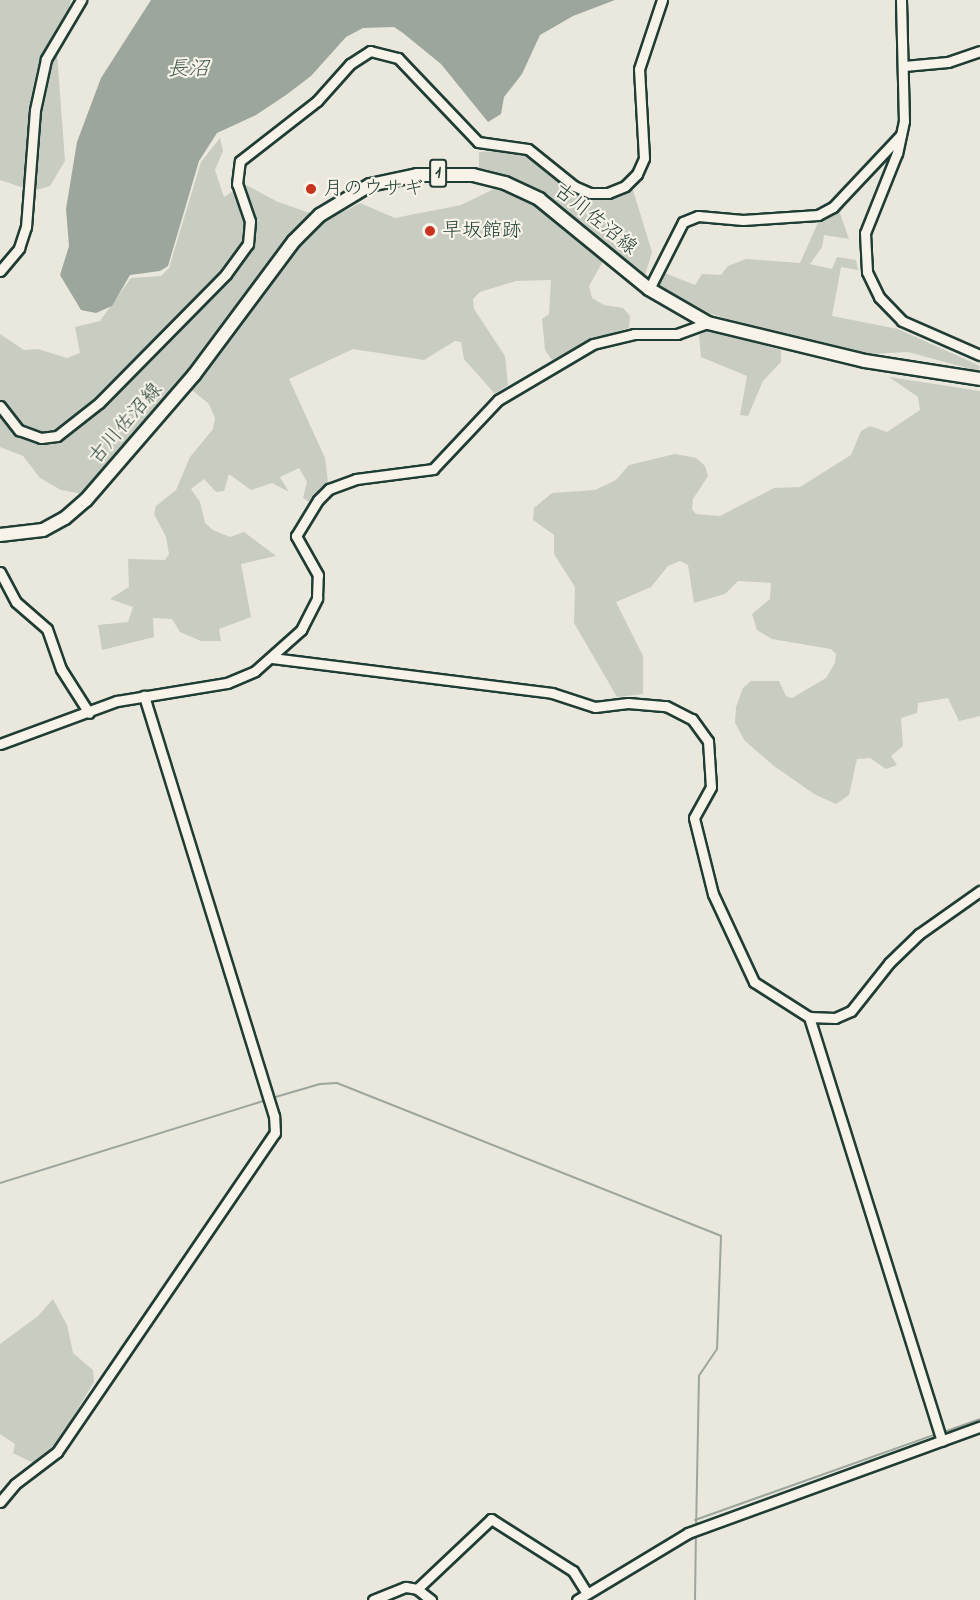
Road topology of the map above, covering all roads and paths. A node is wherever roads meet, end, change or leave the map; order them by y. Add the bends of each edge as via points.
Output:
1 (81, 0) edge
2 (662, 0) edge
3 (901, 0) edge
4 (980, 51) edge
5 (904, 66) junction
6 (902, 134) junction
7 (0, 271) edge
8 (649, 289) junction
9 (708, 323) junction
10 (980, 355) edge
11 (980, 379) edge
12 (0, 406) edge
13 (0, 535) edge
14 (0, 572) edge
15 (272, 658) junction
16 (144, 696) junction
17 (89, 713) junction
18 (0, 744) edge
19 (980, 891) edge
20 (809, 1017) junction
21 (980, 1427) edge
22 (940, 1436) junction
23 (0, 1502) edge
24 (417, 1589) junction
25 (587, 1593) junction
26 (373, 1600) edge
27 (430, 1600) edge
28 (577, 1600) edge

1 - 7 street via 46,59 35,110 26,227 19,248
2 - 12 street via 639,69 644,158 637,174 625,186 608,193 590,193 574,186 528,149 478,142 398,58 370,51 350,64 317,101 240,161 238,193 250,221 248,244 226,274 99,403 57,436 41,438 19,430
3 - 5 street
4 - 5 street via 948,62
5 - 6 street
6 - 8 street via 833,207 818,215 743,220 698,216 683,222
6 - 10 street via 865,233 867,272 879,297 902,321
8 - 9 main road, 古川佐沼線 / 1
8 - 13 main road, 古川佐沼線 / 1 via 554,209 505,183 473,175 435,173 370,185 336,203 305,229 200,367 74,511 43,530
9 - 11 main road, 古川佐沼線 / 1 via 865,361
9 - 15 street via 688,332 634,334 594,344 498,400 433,469 357,479 329,489 296,536 318,575 317,598 301,630
14 - 17 street via 16,602 47,629 61,669
15 - 16 street via 237,680
15 - 20 street via 552,693 595,707 628,703 666,706 692,719 708,741 711,787 694,818 713,894 754,981
16 - 17 street via 117,701
16 - 23 street via 276,1125 269,1146 152,1308 57,1452 15,1484
17 - 18 street
19 - 20 street via 919,934 889,963 851,1011 835,1018
20 - 22 street
21 - 22 street
22 - 25 street via 688,1533
24 - 25 street via 491,1519 573,1571
24 - 26 street via 393,1589
24 - 27 street
25 - 28 street

